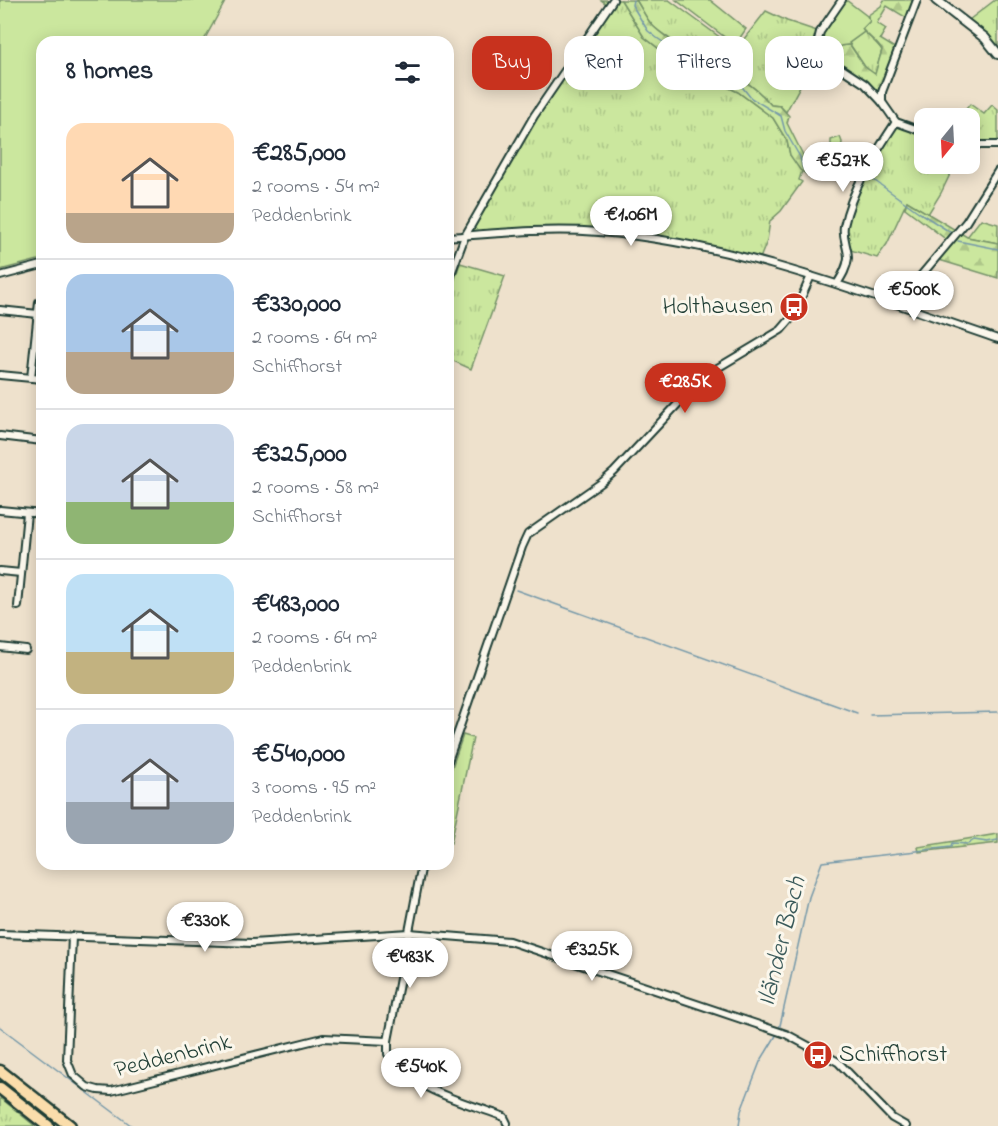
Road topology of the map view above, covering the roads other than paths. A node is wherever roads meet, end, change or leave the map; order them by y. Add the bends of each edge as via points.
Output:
1 (613, 0) edge
2 (842, 0) edge
3 (917, 0) edge
4 (936, 0) edge
5 (998, 54) edge
6 (882, 102) junction
7 (896, 122) junction
8 (914, 128) edge
9 (980, 145) edge
10 (998, 145) edge
11 (998, 171) edge
12 (465, 236) junction
13 (454, 237) edge
14 (454, 266) edge
15 (36, 267) edge
16 (0, 276) edge
17 (811, 276) junction
18 (837, 284) junction
19 (897, 304) junction
20 (0, 310) edge
21 (36, 314) edge
22 (36, 332) edge
23 (998, 339) edge
24 (0, 375) edge
25 (31, 378) junction
26 (36, 378) edge
27 (0, 436) edge
28 (36, 440) edge
29 (0, 510) edge
30 (27, 513) junction
31 (36, 514) edge
32 (0, 571) edge
33 (21, 573) junction
34 (18, 606) dead end
35 (0, 647) edge
36 (26, 650) dead end
37 (454, 744) edge
38 (421, 870) edge
39 (409, 933) junction
40 (0, 934) edge
41 (72, 936) junction
42 (388, 1041) junction
43 (0, 1071) edge
44 (0, 1088) edge
45 (507, 1123) dead end
46 (48, 1126) edge
47 (70, 1126) edge
48 (906, 1126) edge

1 - 12 street via 534,116
2 - 6 street via 820,32 818,47 826,58 865,84
3 - 6 street via 882,92
4 - 5 street via 985,38
6 - 7 street
7 - 8 street
7 - 18 street via 856,193 844,231 848,257
9 - 10 street
11 - 19 street via 966,222
12 - 13 street
12 - 14 street
12 - 17 street via 540,230 634,235 748,258
15 - 16 street
17 - 18 street
17 - 37 street via 793,316 781,330 704,375 614,472 528,534
18 - 19 street
19 - 23 street
20 - 21 street
22 - 25 street
24 - 25 street
25 - 26 street
27 - 28 street
29 - 30 street
30 - 31 street
30 - 33 street
32 - 33 street
33 - 34 street
35 - 36 street
38 - 39 street
39 - 41 street via 252,943
39 - 42 street
39 - 48 street via 509,941 783,1032 838,1062 892,1118
40 - 41 street
41 - 42 street, Peddenbrink via 67,1060 77,1079 93,1089 120,1089 323,1038
42 - 45 street via 388,1054 420,1085 504,1117
43 - 47 highway
44 - 46 highway

